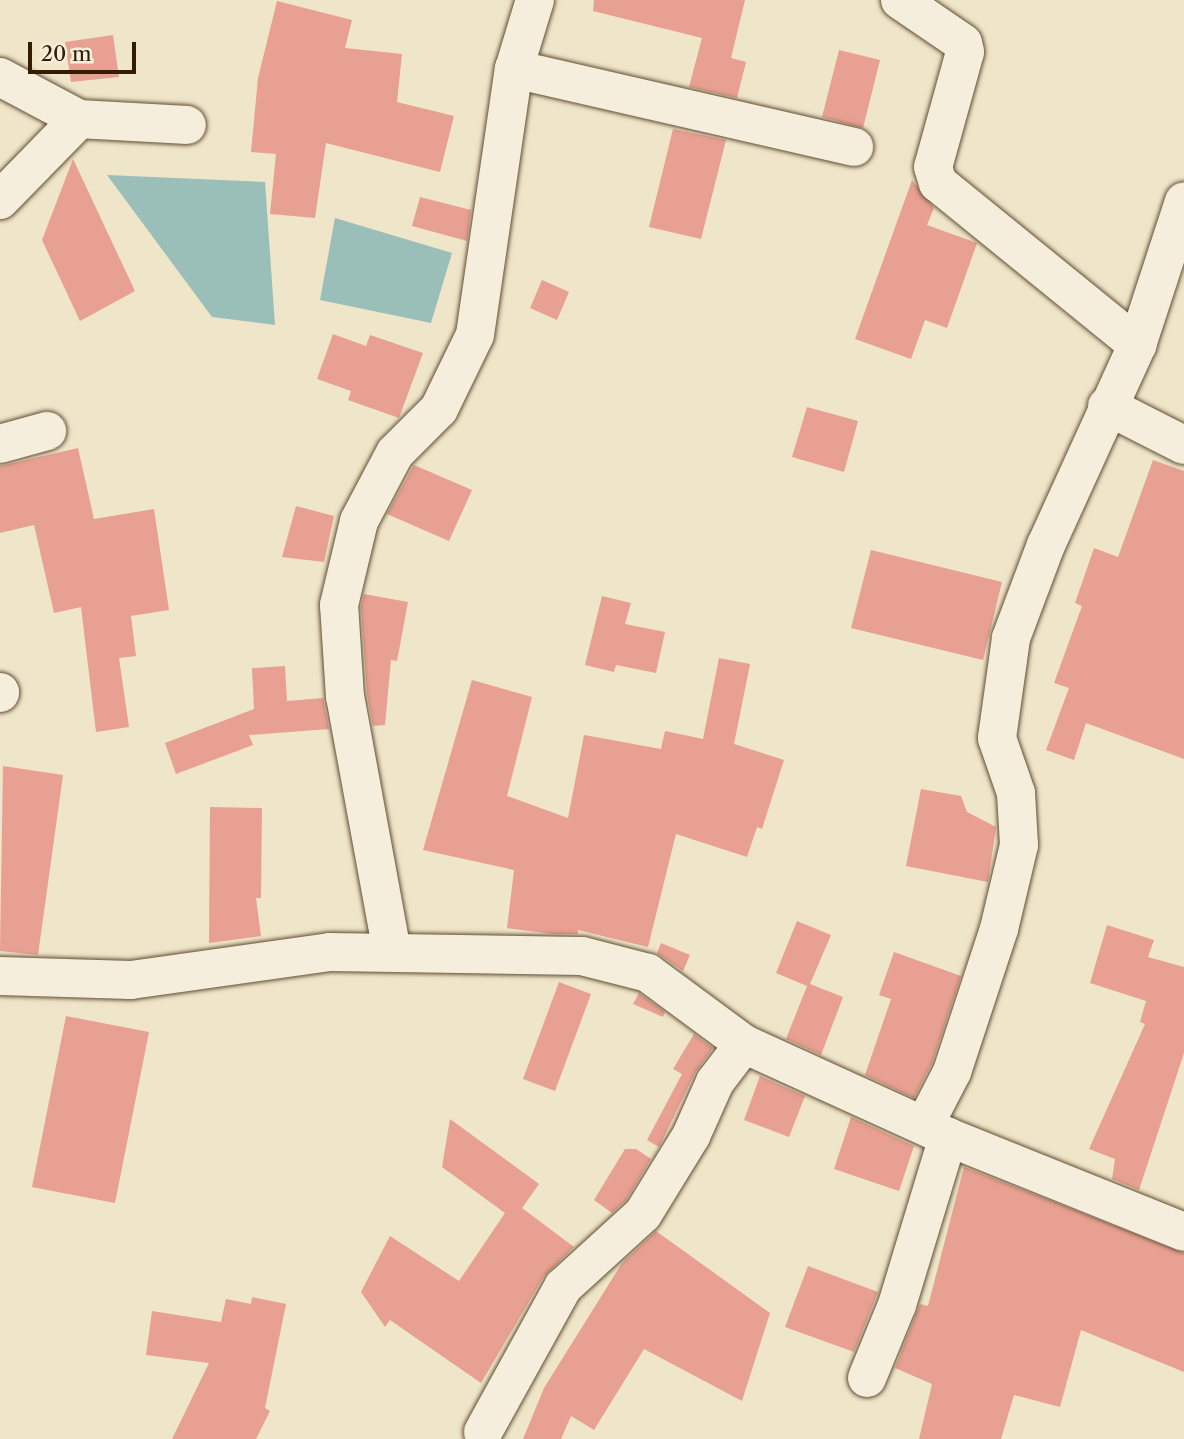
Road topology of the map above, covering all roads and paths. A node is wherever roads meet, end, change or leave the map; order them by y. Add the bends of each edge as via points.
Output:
1 (535, 0) edge
2 (900, 0) edge
3 (514, 69) junction
4 (0, 77) edge
5 (79, 119) junction
6 (187, 125) dead end
7 (855, 147) dead end
8 (0, 200) edge
9 (1184, 201) edge
10 (1137, 345) junction
11 (1107, 406) junction
12 (47, 431) dead end
13 (0, 444) edge
14 (1184, 445) edge
15 (392, 952) junction
16 (0, 976) edge
17 (744, 1044) junction
18 (937, 1130) junction
19 (1184, 1232) edge
20 (867, 1378) dead end
21 (483, 1432) dead end

1 - 3 street
2 - 10 street via 963,43 965,52 933,167 937,183
3 - 7 street
3 - 15 street via 475,335 439,409 394,453 359,521 339,605 345,697
4 - 5 street
5 - 6 street
5 - 8 street
9 - 10 street
10 - 11 street
11 - 14 street
11 - 18 street via 1011,638 997,738 1016,793 1019,845 999,929
12 - 13 street
15 - 16 street via 330,952 131,980
15 - 17 street via 582,956 648,972
17 - 18 street
17 - 21 street via 715,1082 691,1136 643,1214 563,1287
18 - 19 street
18 - 20 street via 897,1305

